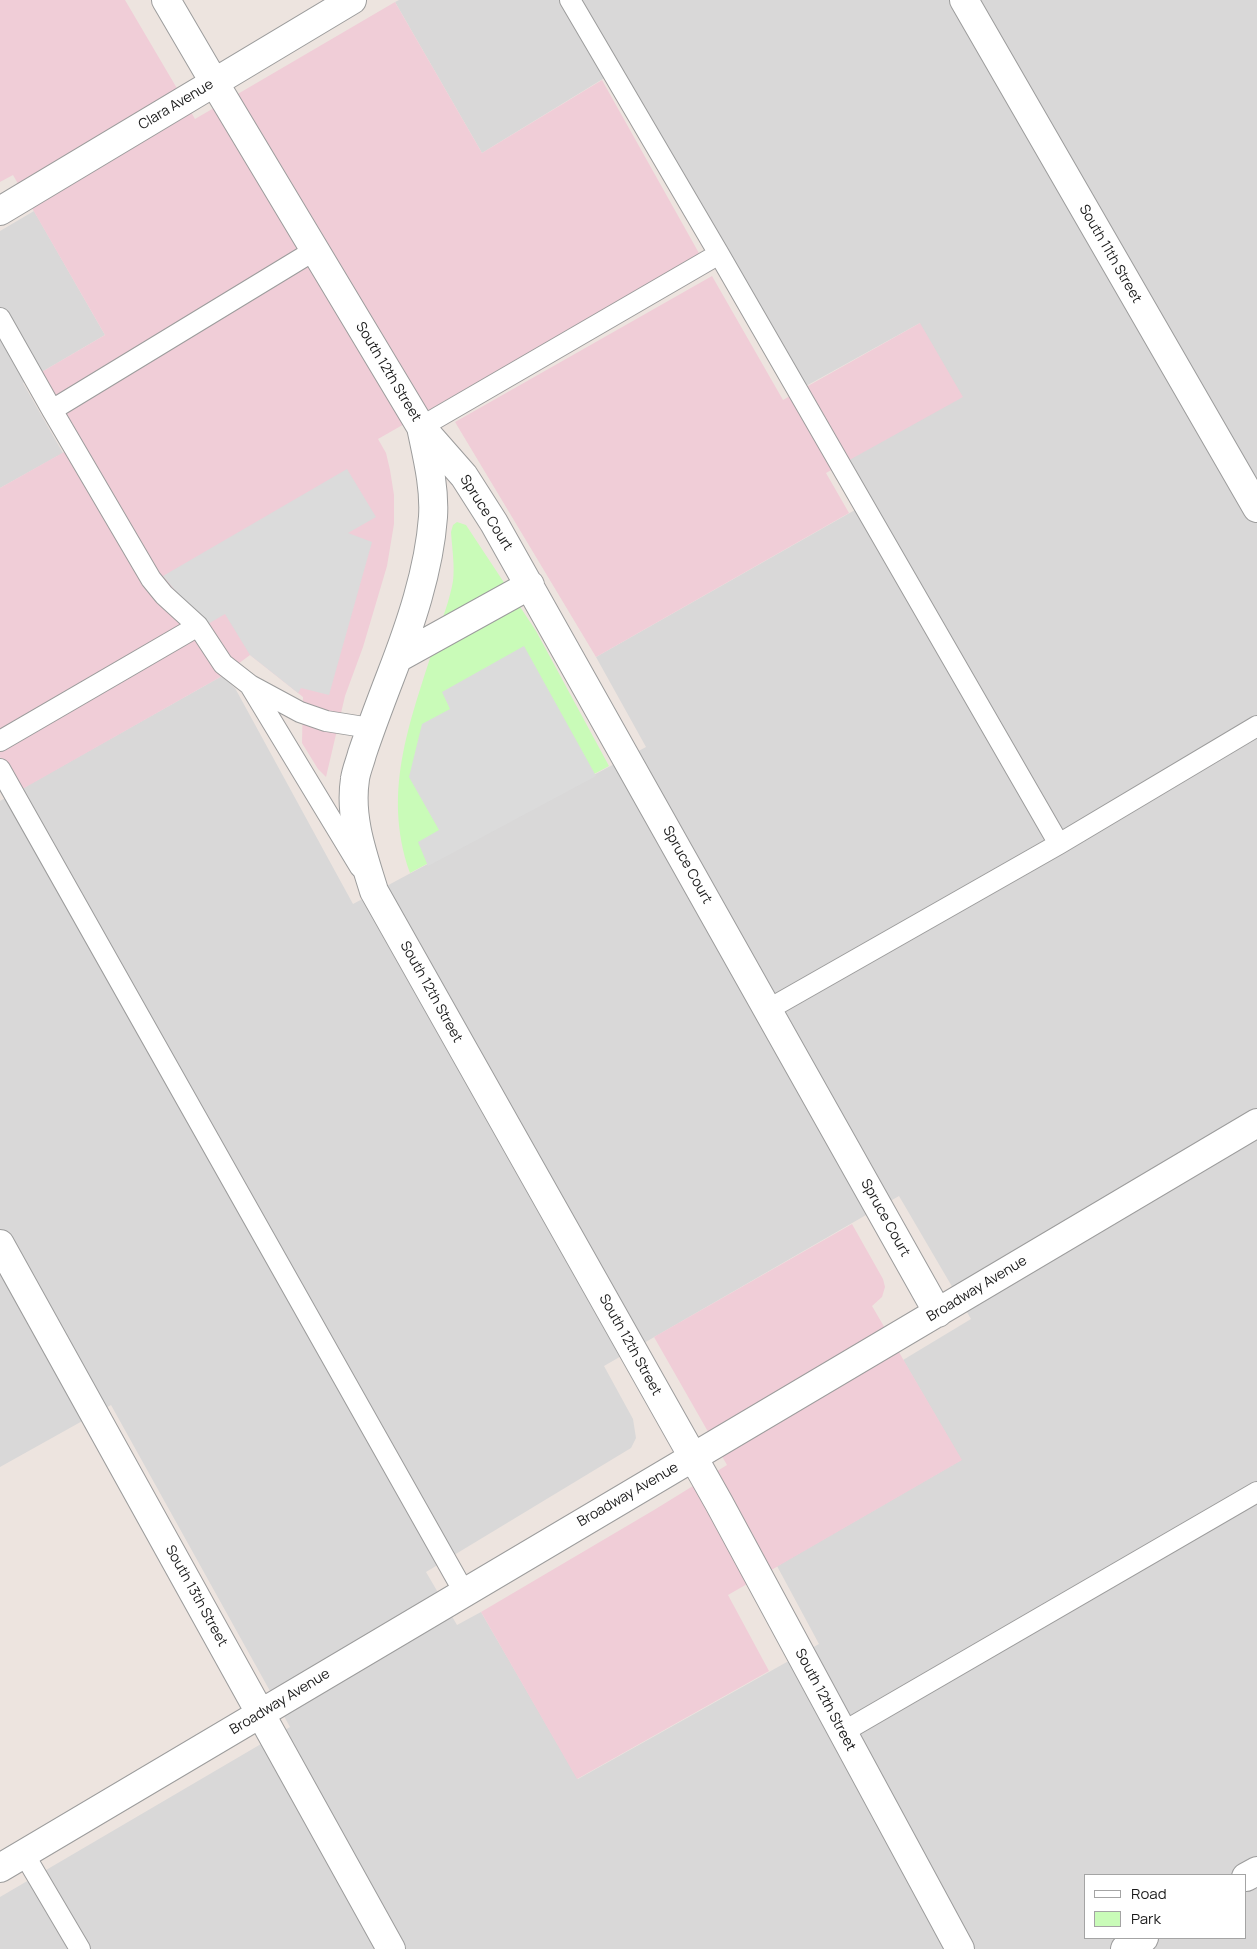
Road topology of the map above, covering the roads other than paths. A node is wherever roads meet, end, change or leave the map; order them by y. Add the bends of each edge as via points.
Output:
1 (166, 0) edge
2 (352, 0) edge
3 (570, 0) edge
4 (964, 0) edge
5 (214, 82) junction
6 (0, 211) edge
7 (315, 250) junction
8 (719, 254) junction
9 (0, 318) edge
10 (52, 410) junction
11 (422, 427) junction
12 (1257, 508) edge
13 (530, 585) junction
14 (198, 626) junction
15 (398, 658) junction
16 (250, 685) junction
17 (1257, 726) edge
18 (370, 728) junction
19 (0, 741) edge
20 (0, 769) edge
21 (1059, 844) junction
22 (374, 891) junction
23 (769, 1009) junction
24 (1257, 1123) edge
25 (0, 1244) edge
26 (938, 1313) junction
27 (693, 1458) junction
28 (1257, 1492) edge
29 (464, 1592) junction
30 (260, 1713) junction
31 (843, 1732) junction
32 (24, 1854) junction
33 (0, 1868) edge
34 (1142, 1939) edge
35 (80, 1949) edge
36 (391, 1949) edge
37 (960, 1949) edge
38 (1125, 1949) edge

1 - 5 street, South 12th Street
2 - 5 street, Clara Avenue
3 - 8 lane
4 - 12 street, South 11th Street
5 - 6 street, Clara Avenue
5 - 7 street, South 12th Street
7 - 10 lane
7 - 11 street, South 12th Street
8 - 11 lane
8 - 21 lane
9 - 10 lane
10 - 14 lane via 151,579
11 - 13 street, Spruce Court via 471,486
11 - 15 street, South 12th Street via 431,479 433,517 423,574
13 - 15 street
13 - 23 street, Spruce Court
14 - 16 lane via 223,664
14 - 19 lane
15 - 18 street, South 12th Street
16 - 18 lane via 300,712 326,721
16 - 22 lane
17 - 21 lane
18 - 22 street, South 12th Street via 355,778 354,810 358,838
20 - 29 lane
21 - 23 lane
22 - 27 street, South 12th Street
23 - 26 street, Spruce Court
24 - 26 street, Broadway Avenue
25 - 30 street, South 13th Street
26 - 27 street, Broadway Avenue
27 - 29 street, Broadway Avenue
27 - 31 street, South 12th Street
28 - 31 lane
29 - 30 street, Broadway Avenue
30 - 32 street, Broadway Avenue
30 - 36 street, South 13th Street
31 - 37 street, South 12th Street
32 - 33 street, Broadway Avenue
32 - 35 lane
34 - 38 street

